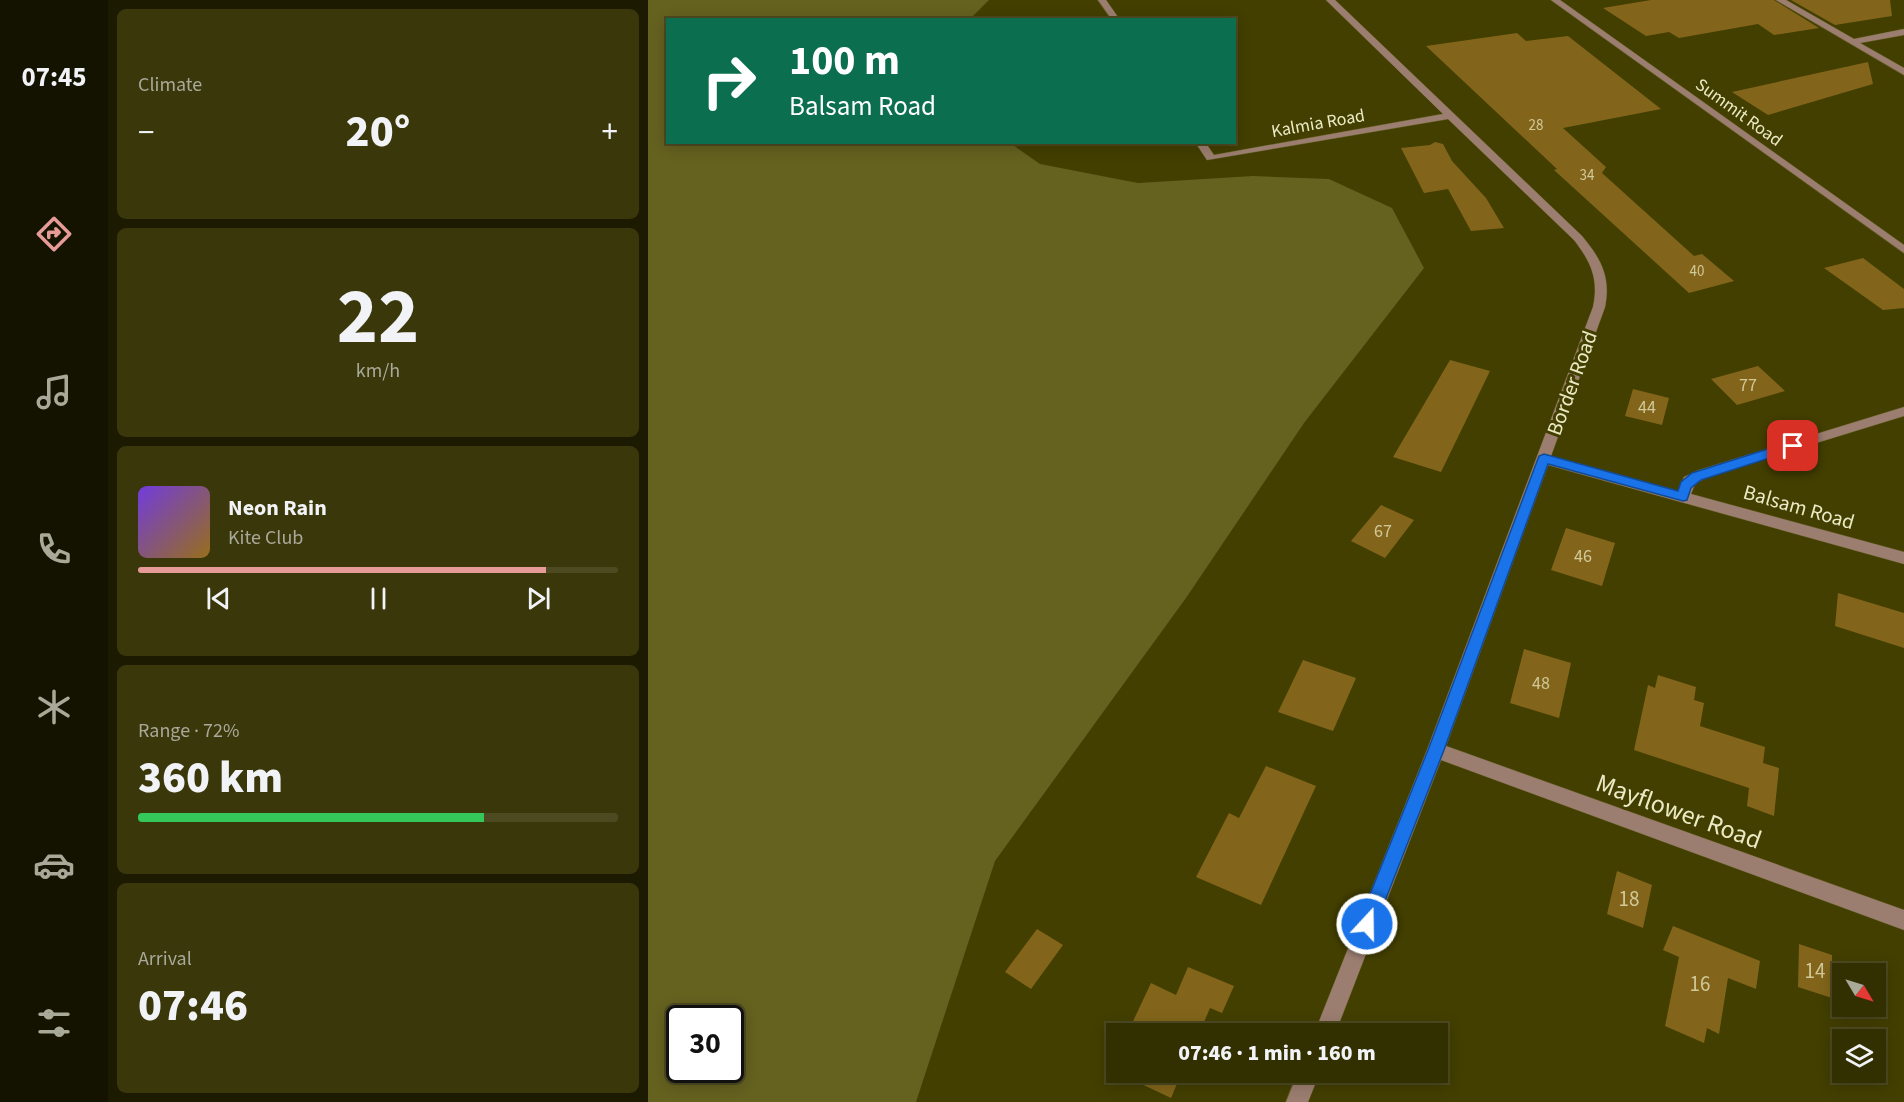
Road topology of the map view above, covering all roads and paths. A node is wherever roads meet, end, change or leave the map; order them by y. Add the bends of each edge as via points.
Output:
1 (1101, 0) edge
2 (1330, 0) edge
3 (1555, 0) edge
4 (1780, 0) edge
5 (1114, 18) edge
6 (1904, 32) edge
7 (1852, 42) junction
8 (1904, 72) edge
9 (1449, 116) junction
10 (1201, 144) edge
11 (1904, 250) edge
12 (1904, 411) edge
13 (1544, 459) junction
14 (1683, 497) junction
15 (1904, 558) edge
16 (1436, 750) junction
17 (1904, 920) edge
18 (1328, 1023) edge
19 (1305, 1083) edge
20 (1297, 1102) edge

1 - 5 street
2 - 9 street, Border Road
3 - 11 street, Summit Road
4 - 7 street
6 - 7 street
7 - 8 street
9 - 10 street, Kalmia Road via 1211,158
9 - 13 street, Border Road via 1578,238 1602,275 1599,307
12 - 14 street via 1704,473 1689,481
13 - 14 street, Balsam Road
13 - 16 street, Border Road
14 - 15 street, Balsam Road
16 - 17 street, Mayflower Road
16 - 18 street, Border Road
19 - 20 street

